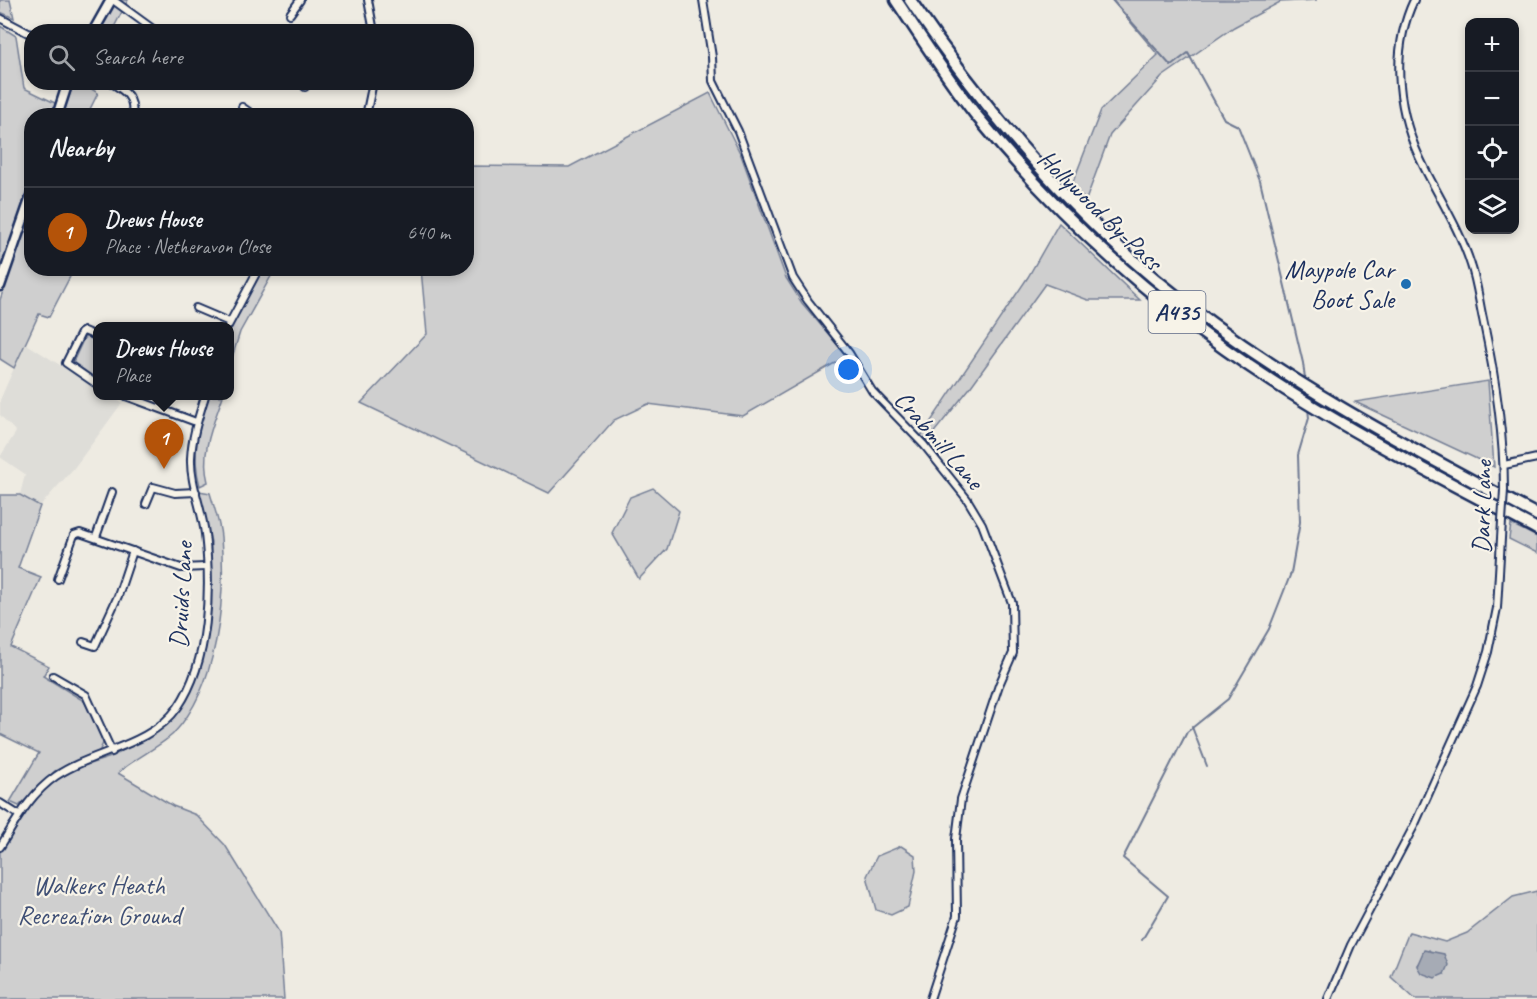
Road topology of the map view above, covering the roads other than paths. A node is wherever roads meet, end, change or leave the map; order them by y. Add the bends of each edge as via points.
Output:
1 (112, 0) edge
2 (300, 0) edge
3 (368, 0) edge
4 (703, 0) edge
5 (896, 0) edge
6 (910, 0) edge
7 (1414, 0) edge
8 (290, 14) dead end
9 (0, 18) edge
10 (98, 24) edge
11 (146, 24) edge
12 (372, 24) edge
13 (24, 31) edge
14 (65, 90) edge
15 (123, 90) edge
16 (371, 90) edge
17 (60, 108) edge
18 (132, 108) edge
19 (368, 108) edge
20 (24, 217) edge
21 (255, 276) edge
22 (0, 286) edge
23 (195, 308) dead end
24 (224, 322) edge
25 (229, 322) edge
26 (93, 335) edge
27 (93, 382) edge
28 (137, 400) edge
29 (204, 400) edge
30 (196, 422) junction
31 (1537, 458) edge
32 (1504, 465) junction
33 (112, 492) dead end
34 (196, 492) junction
35 (146, 504) dead end
36 (1537, 514) edge
37 (1537, 529) edge
38 (96, 537) junction
39 (134, 551) junction
40 (206, 567) junction
41 (58, 579) dead end
42 (83, 642) dead end
43 (53, 676) dead end
44 (112, 752) junction
45 (0, 803) edge
46 (19, 815) junction
47 (0, 847) edge
48 (930, 999) edge
49 (1328, 999) edge

1 - 10 street
1 - 11 street
2 - 8 street
3 - 12 street
4 - 48 street, Crabmill Lane via 713,81 738,131 793,278 872,391 924,445 967,499 982,524 1012,603 1014,652 961,799 956,839 957,916
5 - 37 highway, Hollywood By-Pass / A435 via 977,116 1070,219 1142,284 1272,381 1385,448
6 - 36 highway, Hollywood By-Pass / A435 via 989,109 1032,160 1154,278 1278,370 1421,453
7 - 32 street, Dark Lane via 1401,43 1398,78 1420,157 1447,207 1471,265 1496,383
9 - 13 street
14 - 17 street
15 - 18 street via 131,99
16 - 19 street
20 - 22 street
21 - 25 street
23 - 24 street
26 - 27 street via 81,333 66,363
28 - 30 street
29 - 30 street, Druids Lane
30 - 34 street, Druids Lane via 191,460
31 - 32 street
32 - 49 street, Dark Lane, bridge via 1497,608 1477,686 1415,824 1351,945
33 - 38 street
34 - 35 street via 175,494 153,487
34 - 40 street, Druids Lane via 205,533
38 - 39 street
38 - 41 street via 74,535
39 - 40 street via 181,568
39 - 42 street via 95,646
40 - 44 street, Druids Lane via 201,648 188,690 165,720
43 - 44 street via 86,695
44 - 46 street, Druids Lane via 56,776 35,793
45 - 46 street
46 - 47 street, Druids Lane

